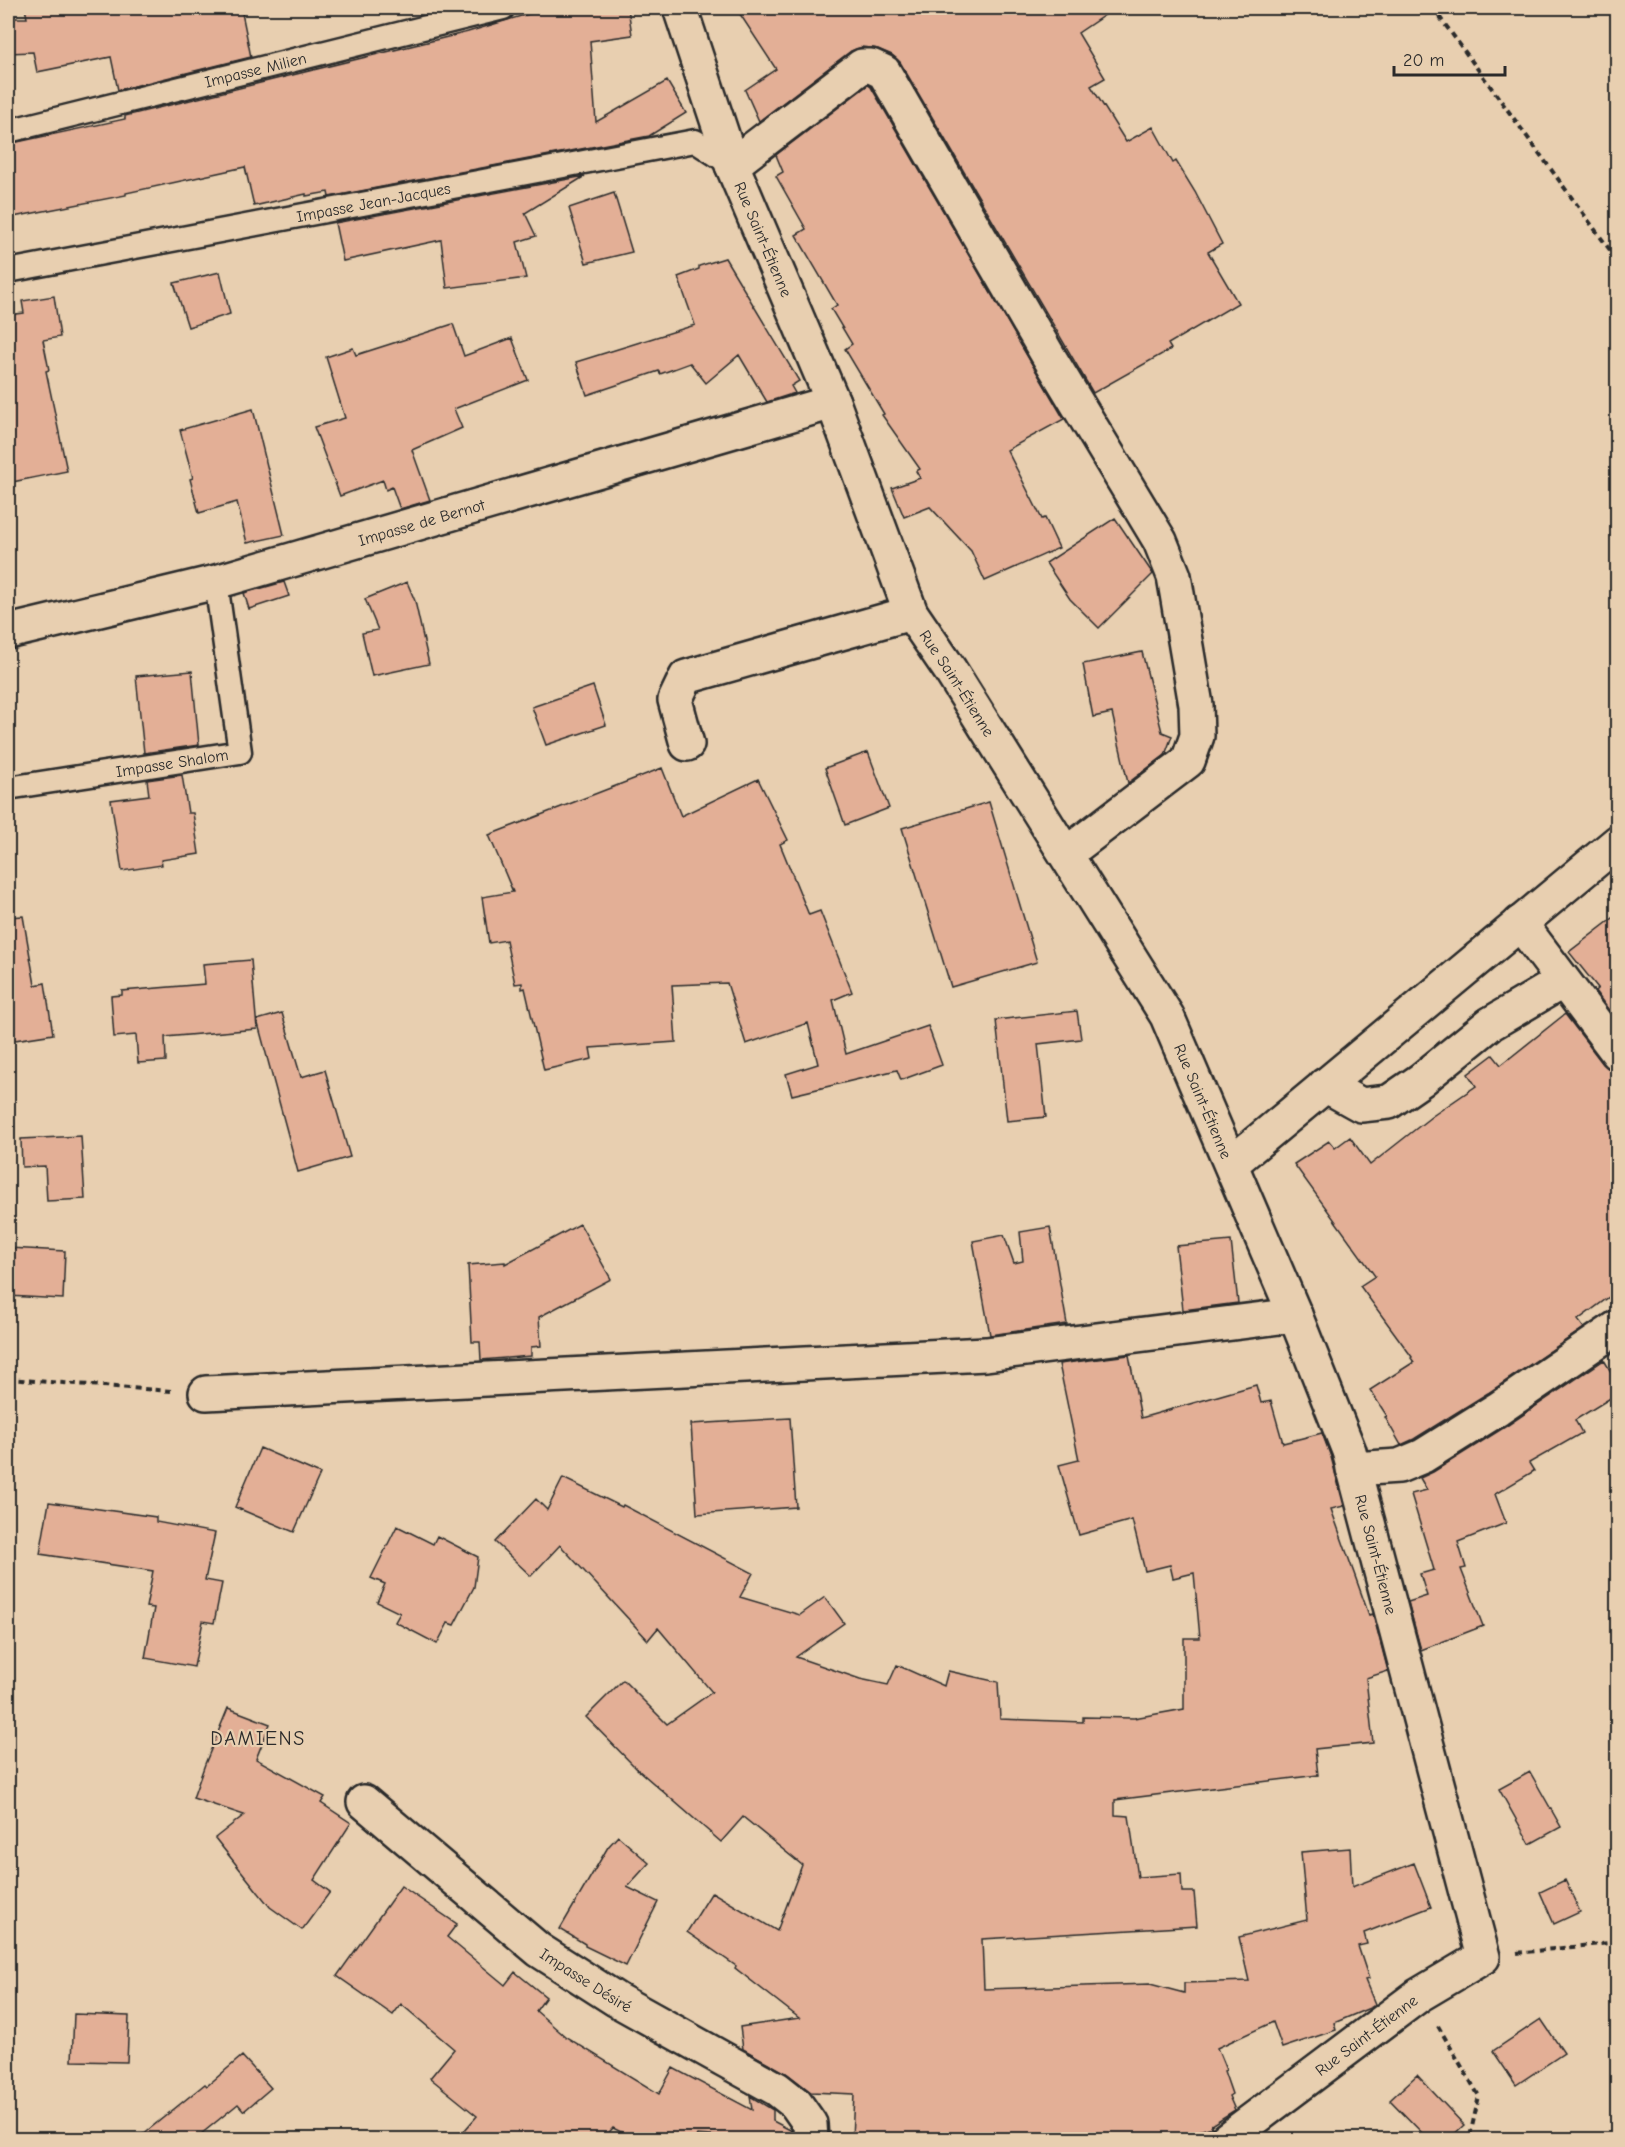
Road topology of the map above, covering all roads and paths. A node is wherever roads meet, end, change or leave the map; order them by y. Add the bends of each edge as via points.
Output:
1 (503, 8) edge
2 (680, 8) edge
3 (1433, 8) edge
4 (8, 131) edge
5 (732, 165) junction
6 (1617, 261) edge
7 (8, 271) edge
8 (833, 402) junction
9 (216, 582) junction
10 (910, 613) junction
11 (8, 632) edge
12 (687, 744) dead end
13 (8, 788) edge
14 (1617, 842) edge
15 (1066, 855) junction
16 (1520, 923) junction
17 (1563, 981) junction
18 (1617, 1053) edge
19 (1325, 1085) junction
20 (1231, 1164) junction
21 (1295, 1315) junction
22 (1617, 1327) edge
23 (8, 1379) edge
24 (206, 1394) joint
25 (1353, 1469) junction
26 (364, 1802) dead end
27 (1617, 1942) edge
28 (1483, 1957) junction
29 (1419, 1995) junction
30 (811, 2139) edge
31 (1226, 2139) edge
32 (1468, 2139) edge

1 - 4 lane, Impasse Milien
2 - 5 street, Rue Saint-Étienne
3 - 6 path
5 - 7 lane, Impasse Jean-Jacques via 695,141
5 - 8 street, Rue Saint-Étienne
5 - 15 street via 862,66 884,72 1160,541 1174,576 1196,705 1197,736 1188,761
8 - 9 street, Impasse de Bernot
8 - 10 street, Rue Saint-Étienne
9 - 11 street, Impasse de Bernot
9 - 13 lane, Impasse Shalom via 240,752
10 - 12 street via 686,677 675,700
10 - 15 street, Rue Saint-Étienne via 951,670
14 - 16 street
15 - 20 street, Rue Saint-Étienne via 1167,1016
16 - 17 street
16 - 19 street
17 - 18 street
17 - 19 street via 1490,1024 1389,1102 1361,1105
19 - 20 street
20 - 21 street, Rue Saint-Étienne
21 - 24 street via 986,1354
21 - 25 street, Rue Saint-Étienne
22 - 25 street via 1423,1456 1399,1466
23 - 24 path
25 - 28 street, Rue Saint-Étienne
26 - 30 street, Impasse Désiré via 539,1950 617,2000 777,2089 796,2104 810,2124
27 - 28 path
28 - 29 street, Rue Saint-Étienne
29 - 31 street, Rue Saint-Étienne
29 - 32 path via 1479,2096

